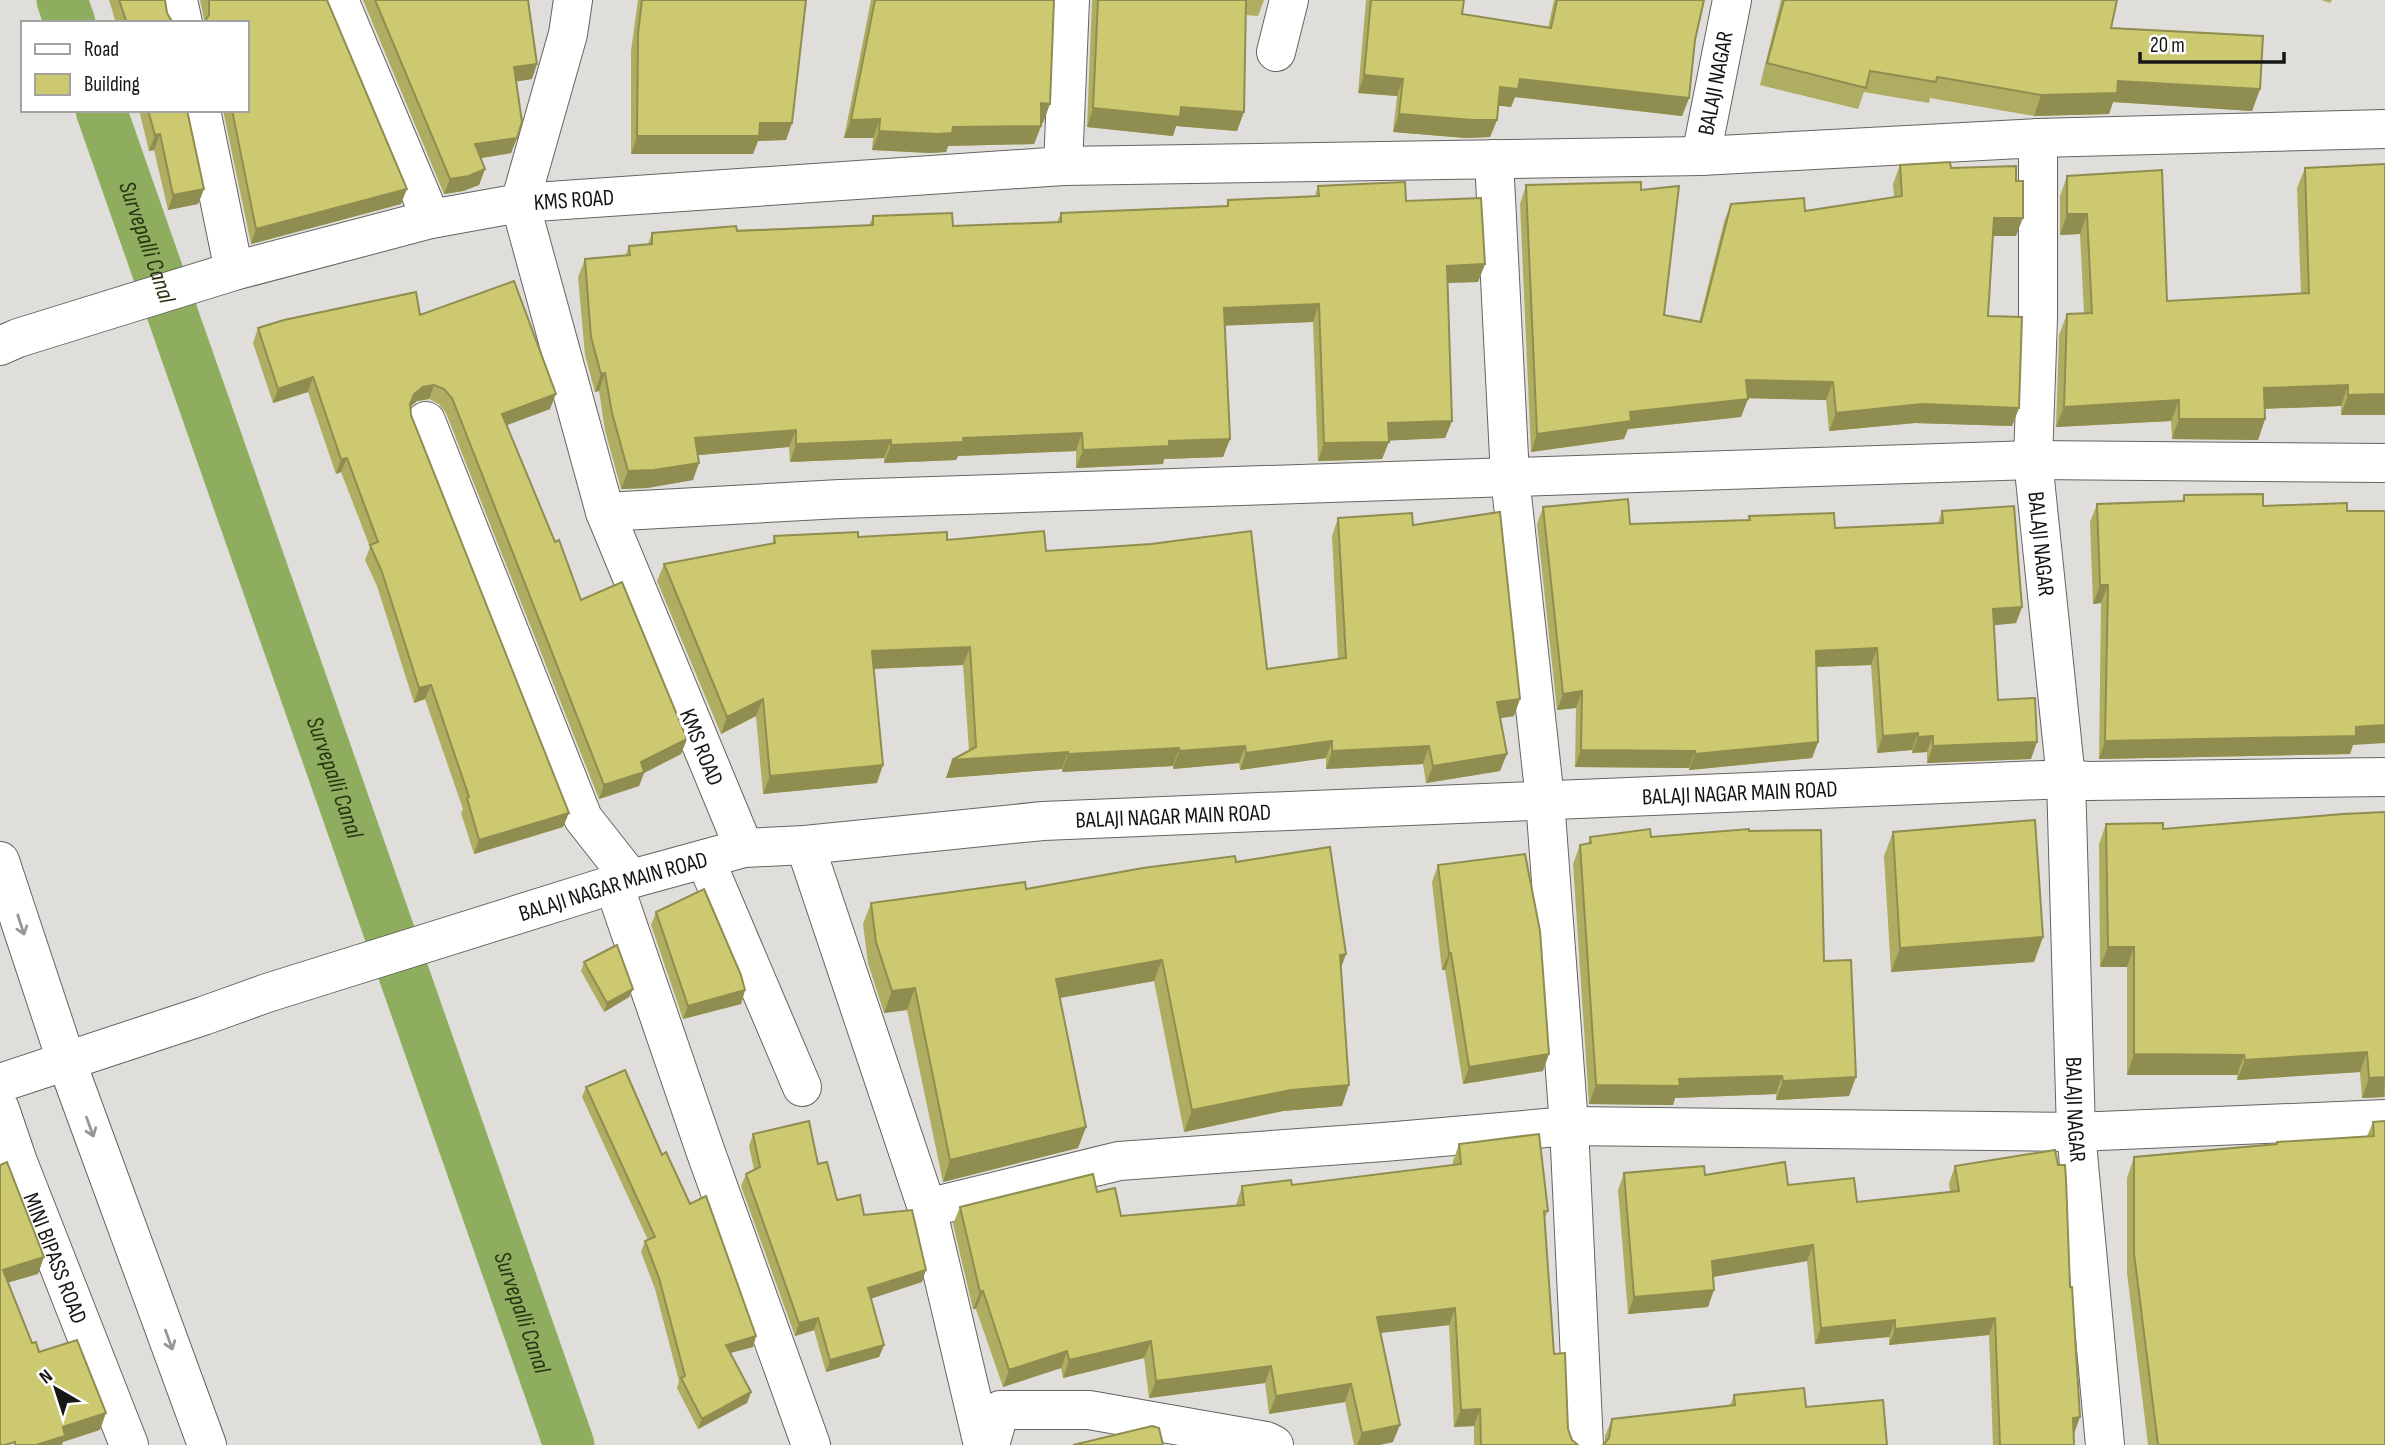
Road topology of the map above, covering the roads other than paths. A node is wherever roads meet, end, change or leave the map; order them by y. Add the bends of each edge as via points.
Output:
1 (178, 0) edge
2 (339, 0) edge
3 (573, 0) edge
4 (1070, 0) edge
5 (1289, 0) edge
6 (1731, 0) edge
7 (183, 21) edge
8 (1276, 52) dead end
9 (201, 112) edge
10 (2385, 129) edge
11 (2038, 138) junction
12 (1701, 156) junction
13 (1494, 159) junction
14 (1063, 166) junction
15 (520, 203) junction
16 (431, 219) junction
17 (232, 272) junction
18 (9, 342) edge
19 (426, 421) dead end
20 (2033, 460) junction
21 (2385, 463) edge
22 (1510, 477) junction
23 (605, 512) junction
24 (2385, 777) edge
25 (2066, 779) junction
26 (1545, 800) junction
27 (805, 845) junction
28 (744, 848) junction
29 (705, 859) junction
30 (0, 861) edge
31 (622, 882) junction
32 (67, 1063) junction
33 (0, 1083) edge
34 (802, 1087) dead end
35 (0, 1109) edge
36 (2385, 1119) edge
37 (1569, 1126) junction
38 (2076, 1132) junction
39 (927, 1208) junction
40 (999, 1433) edge
41 (129, 1445) edge
42 (207, 1445) edge
43 (811, 1445) edge
44 (983, 1445) edge
45 (1274, 1445) edge
46 (1584, 1445) edge
47 (2105, 1445) edge

1 - 7 street
2 - 16 street
3 - 15 street via 568,34
4 - 14 street
5 - 8 street
6 - 12 street, BALAJI NAGAR
9 - 17 street
10 - 11 street
11 - 12 street, BALAJI NAGAR
11 - 20 street, BALAJI NAGAR
12 - 13 street, KMS ROAD
13 - 14 street, KMS ROAD
13 - 22 street
14 - 15 street, KMS ROAD
15 - 16 street
15 - 23 street, KMS ROAD
16 - 17 street
17 - 18 street
19 - 31 street via 583,818
20 - 21 street
20 - 22 street
20 - 25 street, BALAJI NAGAR
22 - 23 street via 840,499
22 - 26 street
23 - 28 street, KMS ROAD
24 - 25 street, BALAJI NAGAR MAIN ROAD
25 - 26 street, BALAJI NAGAR MAIN ROAD
25 - 38 street, BALAJI NAGAR
26 - 27 street, BALAJI NAGAR MAIN ROAD via 1043,821
26 - 37 street
27 - 28 street, BALAJI NAGAR MAIN ROAD
27 - 39 street
28 - 29 street, BALAJI NAGAR MAIN ROAD
29 - 31 street, BALAJI NAGAR MAIN ROAD
29 - 34 street
30 -> 32 street
31 - 32 street, BALAJI NAGAR MAIN ROAD via 267,992
31 - 43 street via 705,1150
32 - 33 street, BALAJI NAGAR MAIN ROAD
32 -> 42 street
35 - 41 street, MINI BIPASS ROAD
36 - 38 street
37 - 38 street
37 - 39 street via 1119,1161
37 - 46 street
38 - 47 street, BALAJI NAGAR
39 - 44 street
40 - 45 street via 1089,1410

